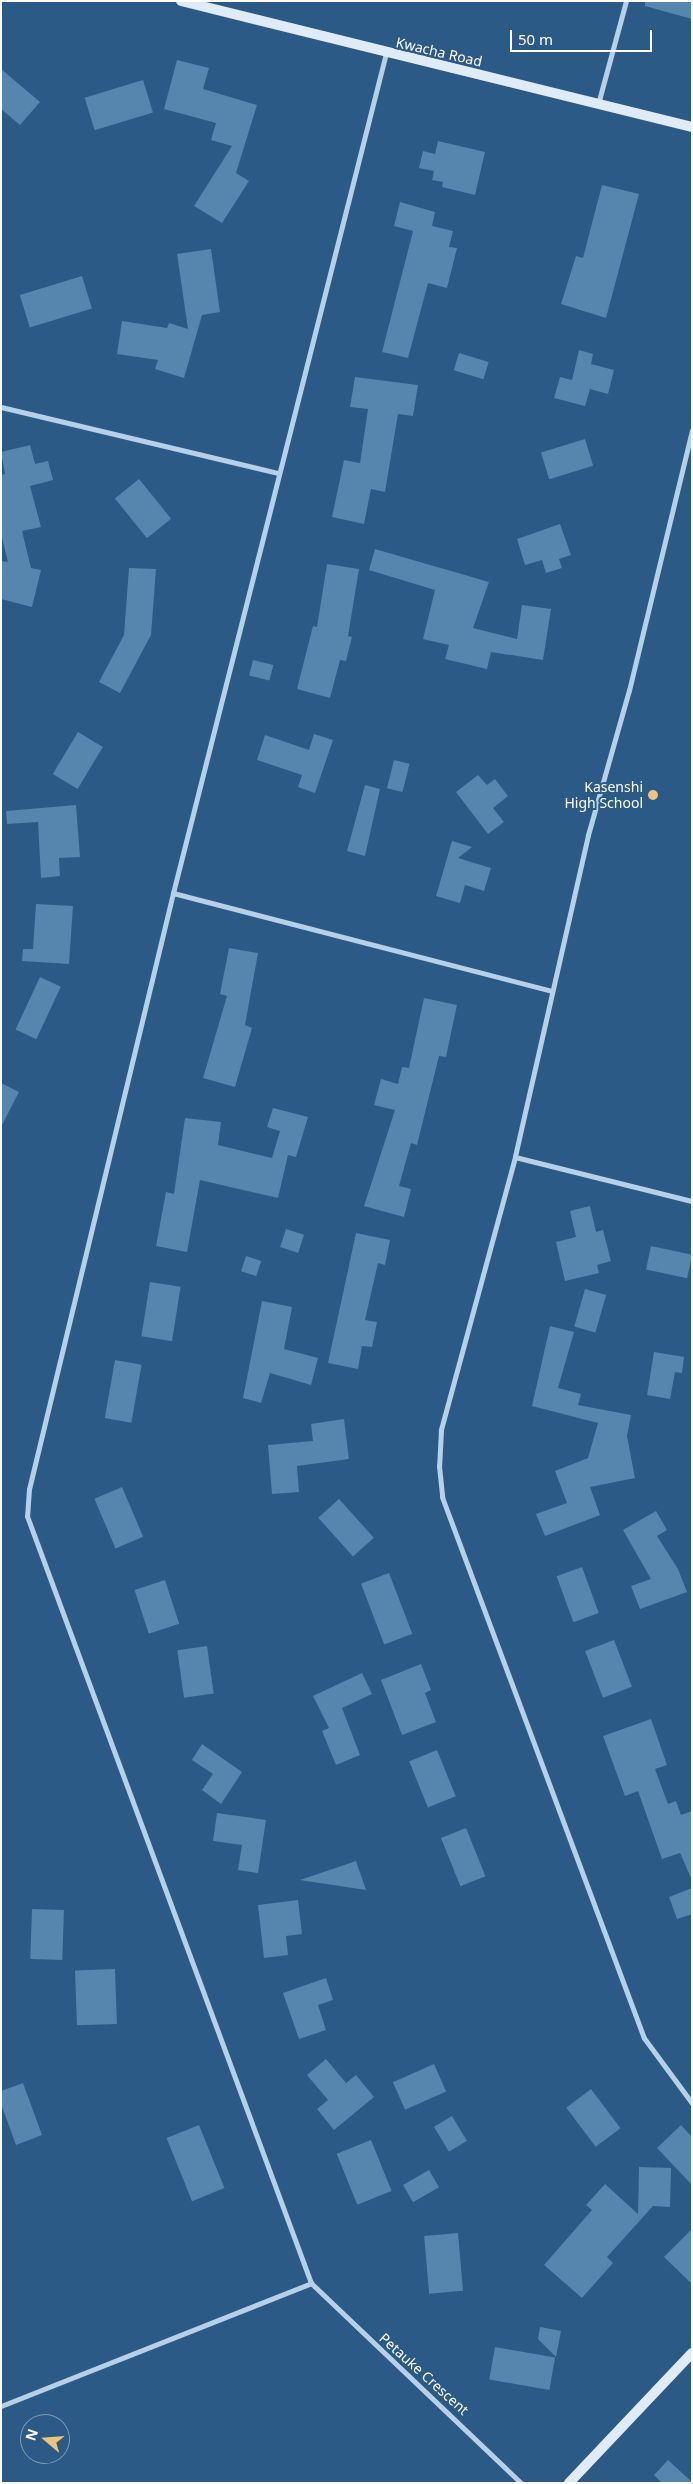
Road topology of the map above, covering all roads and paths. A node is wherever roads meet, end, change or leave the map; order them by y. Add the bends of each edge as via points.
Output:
1 (181, 1) edge
2 (626, 1) edge
3 (386, 53) junction
4 (598, 104) junction
5 (692, 127) edge
6 (1, 407) edge
7 (692, 430) edge
8 (277, 473) junction
9 (173, 893) junction
10 (551, 991) junction
11 (515, 1157) junction
12 (692, 1201) edge
13 (692, 2103) edge
14 (311, 2283) junction
15 (692, 2353) edge
16 (1, 2406) edge
17 (521, 2483) edge
18 (569, 2483) edge

1 - 3 main road, Kwacha Road
2 - 4 street
3 - 4 main road, Kwacha Road
3 - 8 street
4 - 5 main road, Kwacha Road
6 - 8 street
7 - 10 street
8 - 9 street
9 - 10 street
9 - 14 street via 29,1489 28,1516
10 - 11 street
11 - 12 street
11 - 13 street via 441,1430 442,1497 644,2038
14 - 16 street
14 - 17 street, Petauke Crescent
15 - 18 main road

